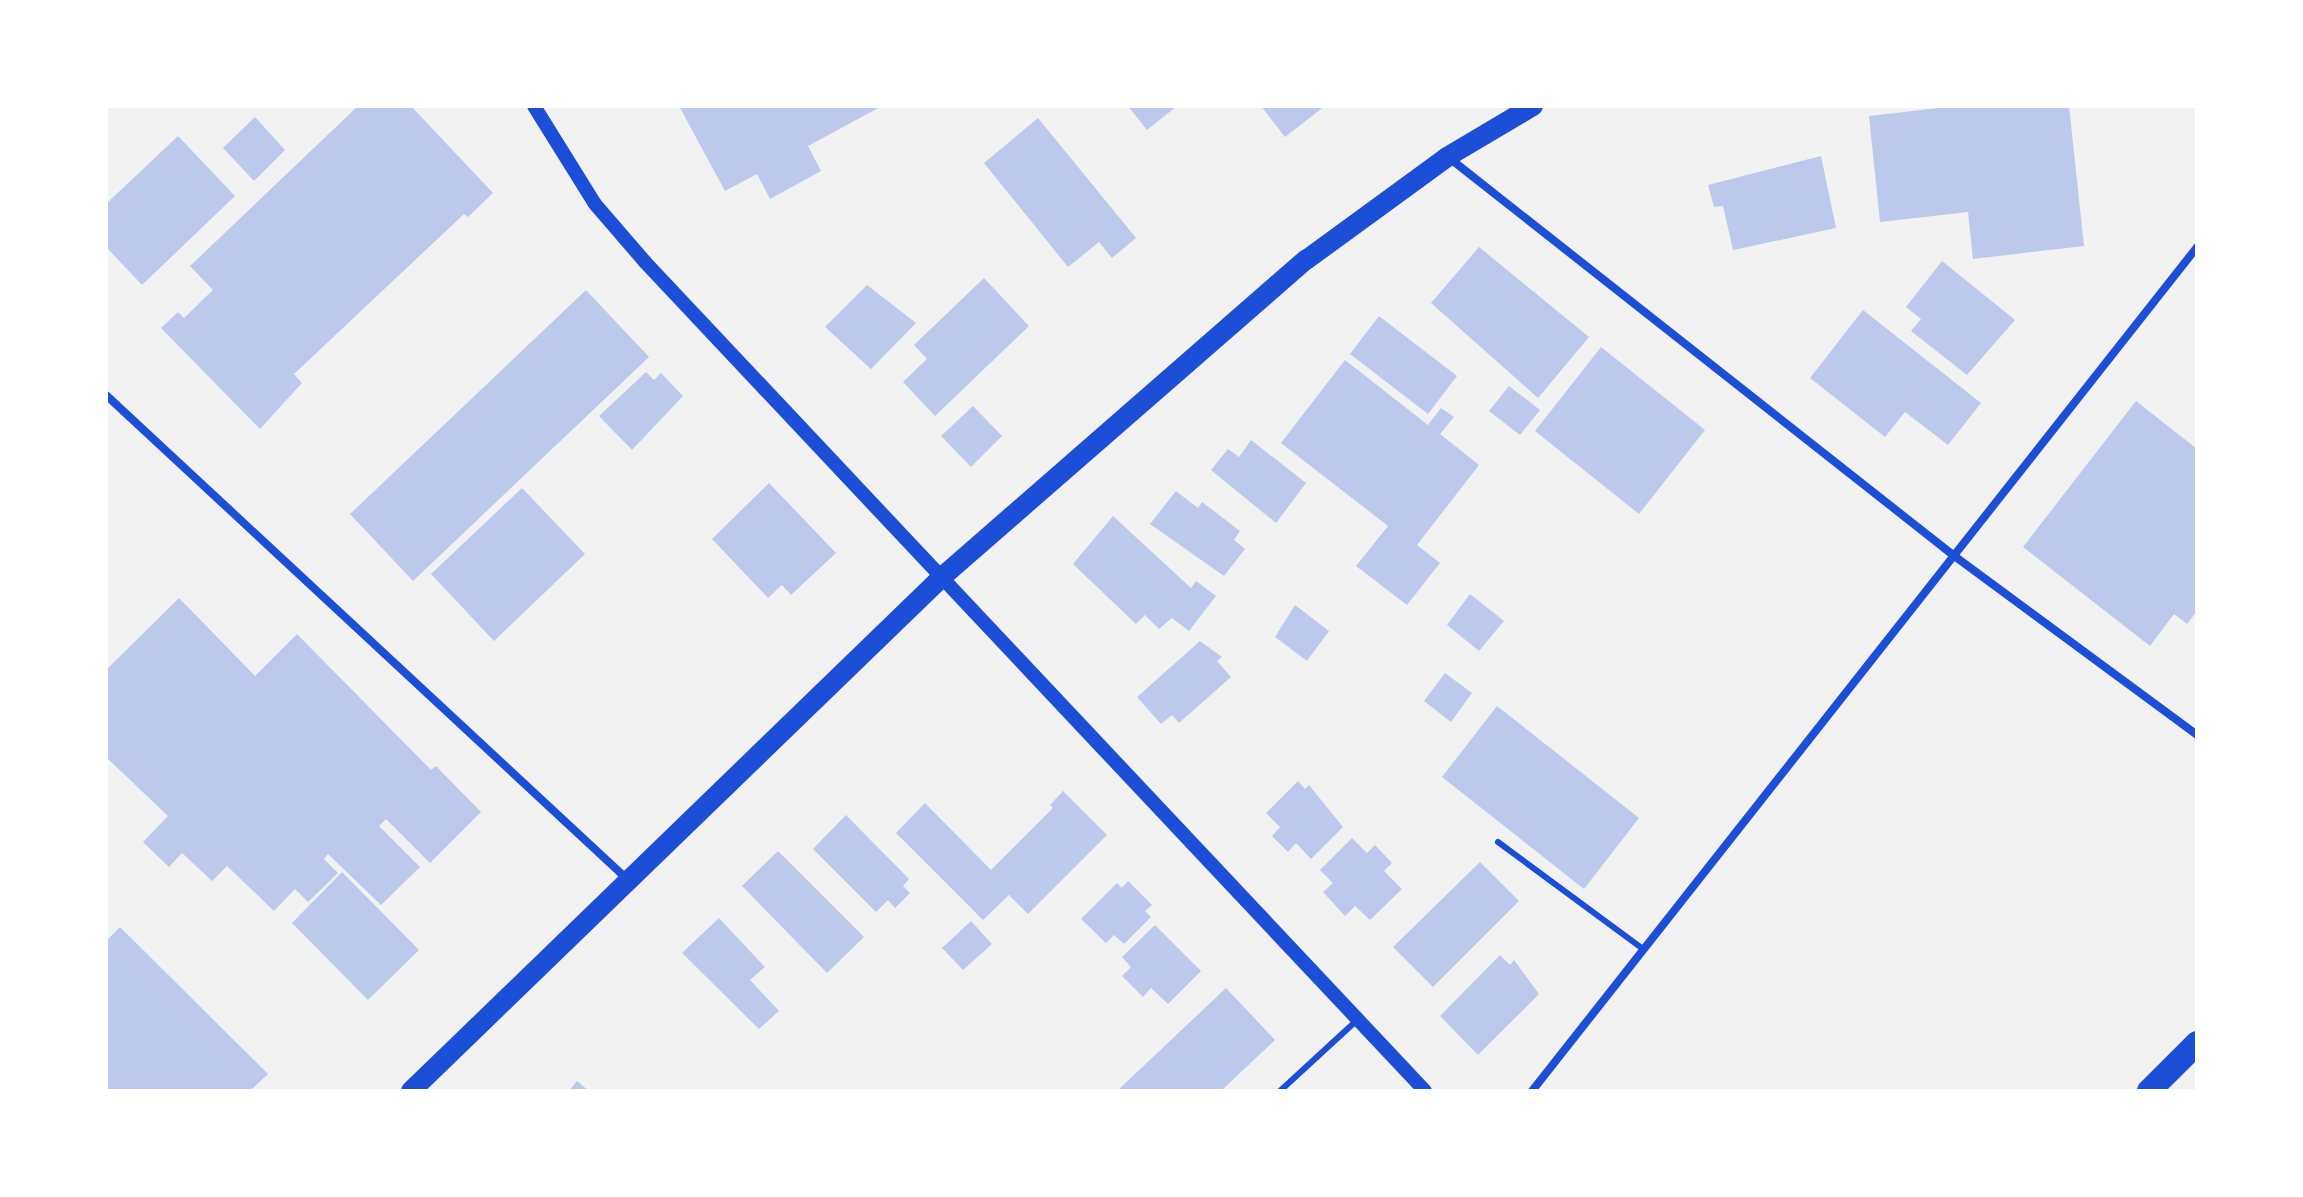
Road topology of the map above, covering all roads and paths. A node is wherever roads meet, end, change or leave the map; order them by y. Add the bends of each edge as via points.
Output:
1 (534, 106) edge
2 (1533, 106) edge
3 (1447, 157) junction
4 (2197, 247) edge
5 (106, 395) edge
6 (1953, 555) junction
7 (942, 577) junction
8 (2197, 735) edge
9 (1498, 842) dead end
10 (628, 879) junction
11 (1643, 949) junction
12 (1359, 1019) junction
13 (2197, 1043) edge
14 (411, 1091) edge
15 (1280, 1091) edge
16 (1425, 1091) edge
17 (1532, 1091) edge
18 (2149, 1091) edge

1 - 7 street via 595,204 625,239
2 - 3 main road
3 - 6 street
3 - 7 main road via 1306,260
4 - 6 street
5 - 10 street
6 - 8 street
6 - 11 street
7 - 10 main road
7 - 12 street
9 - 11 lane
10 - 14 main road
11 - 17 street
12 - 15 lane
12 - 16 street
13 - 18 highway

